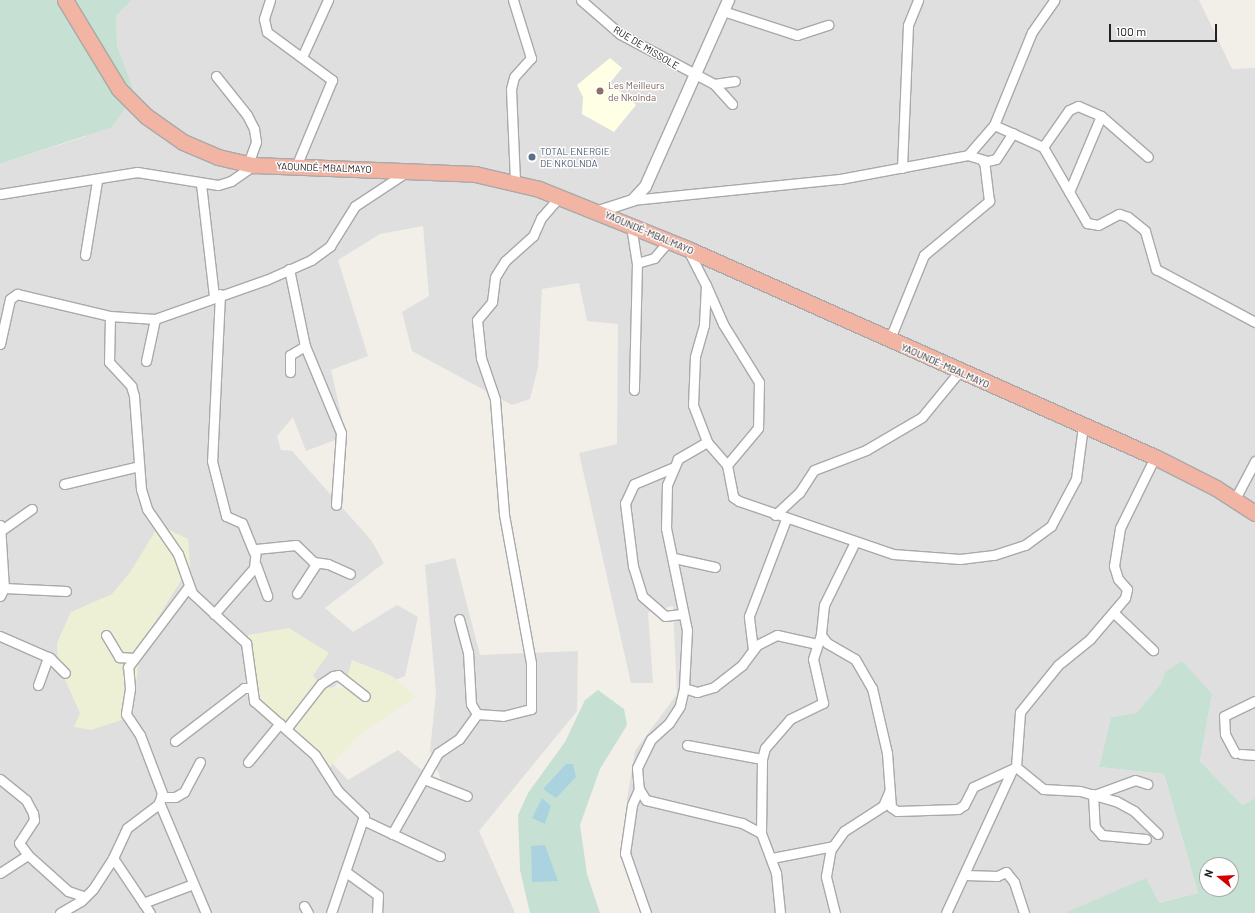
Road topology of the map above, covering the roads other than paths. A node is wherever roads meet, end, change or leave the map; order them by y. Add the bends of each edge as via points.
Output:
1 (65, 0) edge
2 (270, 0) edge
3 (328, 0) edge
4 (513, 0) edge
5 (581, 0) edge
6 (728, 0) edge
7 (918, 0) edge
8 (1054, 0) edge
9 (723, 11) junction
10 (828, 25) dead end
11 (302, 57) junction
12 (216, 76) dead end
13 (695, 77) junction
14 (735, 81) dead end
15 (714, 84) junction
16 (732, 104) dead end
17 (1101, 116) junction
18 (994, 125) junction
19 (1013, 133) junction
20 (1043, 148) junction
21 (968, 155) junction
22 (1148, 157) dead end
23 (983, 162) junction
24 (251, 164) junction
25 (902, 168) junction
26 (295, 169) junction
27 (409, 171) junction
28 (97, 181) junction
29 (515, 182) junction
30 (201, 184) junction
31 (1069, 192) junction
32 (0, 194) edge
33 (559, 197) junction
34 (632, 200) junction
35 (598, 211) junction
36 (631, 226) junction
37 (669, 241) junction
38 (688, 249) junction
39 (86, 255) dead end
40 (636, 263) junction
41 (289, 270) junction
42 (706, 285) junction
43 (217, 295) junction
44 (110, 316) junction
45 (155, 319) junction
46 (1255, 322) edge
47 (1, 339) edge
48 (889, 341) junction
49 (305, 346) junction
50 (146, 361) dead end
51 (290, 372) dead end
52 (959, 372) junction
53 (634, 390) dead end
54 (1083, 426) junction
55 (707, 442) junction
56 (1154, 457) junction
57 (1255, 461) edge
58 (727, 465) junction
59 (139, 466) junction
60 (672, 468) junction
61 (64, 484) dead end
62 (1235, 499) junction
63 (336, 505) dead end
64 (32, 509) dead end
65 (1255, 514) edge
66 (775, 515) junction
67 (786, 519) junction
68 (1, 527) edge
69 (854, 544) junction
70 (254, 552) junction
71 (674, 558) junction
72 (314, 562) junction
73 (256, 565) junction
74 (716, 567) dead end
75 (350, 574) dead end
76 (189, 586) junction
77 (66, 591) dead end
78 (2, 592) edge
79 (297, 593) dead end
80 (267, 596) dead end
81 (1114, 613) junction
82 (214, 614) junction
83 (681, 614) junction
84 (459, 619) dead end
85 (821, 634) junction
86 (0, 636) edge
87 (106, 636) dead end
88 (816, 644) junction
89 (753, 650) junction
90 (1153, 650) dead end
91 (48, 657) junction
92 (134, 658) junction
93 (65, 673) dead end
94 (38, 685) dead end
95 (251, 688) junction
96 (684, 688) junction
97 (365, 696) dead end
98 (1255, 701) edge
99 (477, 714) junction
100 (283, 726) junction
101 (175, 741) dead end
102 (687, 745) dead end
103 (1255, 755) edge
104 (762, 758) junction
105 (200, 762) dead end
106 (248, 762) dead end
107 (1014, 768) junction
108 (0, 779) edge
109 (424, 779) junction
110 (1146, 784) dead end
111 (638, 789) junction
112 (890, 791) junction
113 (1095, 794) junction
114 (467, 796) dead end
115 (160, 800) junction
116 (362, 820) junction
117 (761, 833) junction
118 (392, 834) junction
119 (1158, 834) dead end
120 (1146, 839) dead end
121 (833, 846) junction
122 (28, 855) junction
123 (440, 856) dead end
124 (113, 858) junction
125 (772, 858) junction
126 (346, 872) junction
127 (0, 873) edge
128 (965, 875) junction
129 (193, 884) junction
130 (85, 898) junction
131 (143, 903) junction
132 (60, 913) edge
133 (150, 913) edge
134 (206, 913) edge
135 (331, 913) edge
136 (377, 913) edge
137 (646, 913) edge
138 (780, 913) edge
139 (835, 913) edge
140 (946, 913) edge
141 (1024, 913) edge

1 - 24 highway, YAOUNDÉ-MBALMAYO via 119,89 146,116 183,142 218,157
2 - 11 street via 264,19 266,32
3 - 11 street
4 - 29 street via 531,58 514,77 511,89
5 - 13 street, RUE DE MISSOLE via 620,34
6 - 9 street
7 - 25 street via 908,25
8 - 18 street via 1032,32
9 - 10 street via 797,35
9 - 13 street
11 - 26 street via 330,75 333,84
12 - 24 street via 247,115 254,129 256,142
13 - 15 street, RUE DE MISSOLE
13 - 34 street via 660,158
14 - 15 street
15 - 16 street
17 - 20 street via 1087,107 1069,110
17 - 22 street
17 - 31 street
18 - 19 street
18 - 21 street
19 - 20 street
19 - 23 street via 996,159
20 - 31 street
21 - 23 street via 984,160
21 - 25 street
23 - 48 street via 989,201 924,255
24 - 26 highway, YAOUNDÉ-MBALMAYO
24 - 30 street via 231,181
25 - 34 street via 781,187
26 - 27 highway, YAOUNDÉ-MBALMAYO
27 - 29 highway, YAOUNDÉ-MBALMAYO via 475,174
27 - 41 street via 355,206 330,246
28 - 30 street via 137,172
28 - 32 street
28 - 39 street
29 - 33 highway, YAOUNDÉ-MBALMAYO
30 - 43 street
31 - 46 street via 1087,223 1098,225 1118,214 1128,217 1145,231 1156,269
33 - 35 highway, YAOUNDÉ-MBALMAYO
33 - 99 street via 541,218 533,236 505,261 495,277 492,302 477,320 481,358 495,399 504,514 525,620 532,682 531,709 504,716
34 - 35 street
35 - 36 highway, YAOUNDÉ-MBALMAYO
36 - 37 highway, YAOUNDÉ-MBALMAYO
36 - 40 street
37 - 38 highway, YAOUNDÉ-MBALMAYO
37 - 40 street via 654,258
38 - 42 street
38 - 48 highway, YAOUNDÉ-MBALMAYO
40 - 53 street
41 - 43 street
41 - 49 street
42 - 55 street via 704,325 695,357 693,398 696,418
42 - 58 street via 723,324 759,382 758,428
43 - 45 street
43 - 70 street via 212,461 226,516 242,523
44 - 45 street
44 - 47 street via 17,294 10,299
44 - 59 street via 108,362 131,386 134,396
45 - 50 street
48 - 52 highway, YAOUNDÉ-MBALMAYO
49 - 51 street via 290,355
49 - 63 street via 341,433
52 - 54 highway, YAOUNDÉ-MBALMAYO
52 - 66 street via 922,417 866,450 814,470 799,493
54 - 56 highway, YAOUNDÉ-MBALMAYO
54 - 69 street via 1076,479 1069,494 1051,526 1025,545 994,554 953,559 893,554
55 - 58 street
55 - 60 street via 686,451
56 - 62 highway, YAOUNDÉ-MBALMAYO
56 - 81 street via 1120,528 1114,566 1127,593
57 - 62 street
58 - 66 street via 733,497
59 - 61 street
59 - 76 street via 148,509 178,554
60 - 71 street via 664,514
60 - 83 street via 634,484 625,503 633,566 642,596 664,616
62 - 65 highway, YAOUNDÉ-MBALMAYO
64 - 68 street
66 - 67 street
67 - 69 street
67 - 89 street via 749,616
68 - 78 street
69 - 85 street via 824,605
70 - 72 street via 296,546
70 - 73 street
71 - 74 street
71 - 83 street
72 - 75 street via 328,564
72 - 79 street
73 - 80 street
73 - 82 street
76 - 82 street via 200,604
76 - 92 street
77 - 78 street
81 - 90 street
81 - 107 street via 1090,639 1058,665 1020,712
82 - 95 street via 246,643
83 - 96 street via 686,630
84 - 99 street via 468,652 471,704
85 - 88 street
85 - 112 street via 827,642 855,659 872,688 882,722
86 - 91 street
87 - 92 street via 119,657
88 - 89 street via 777,634
88 - 104 street via 813,659 823,703 780,727
89 - 96 street via 742,666 714,687 697,692
91 - 93 street
91 - 94 street
92 - 115 street via 128,666 130,688 126,714 140,735
95 - 100 street via 254,701
95 - 101 street via 244,688
96 - 111 street via 680,706 669,723 651,739 636,768
97 - 100 street via 338,675 333,676 322,684
98 - 103 street via 1224,716 1225,734 1238,753
99 - 109 street via 459,739 438,753
100 - 106 street
100 - 116 street via 315,755 338,792 364,816
102 - 104 street
104 - 117 street
105 - 115 street via 184,792
107 - 112 street via 973,787 964,805 958,809 897,811 891,807
107 - 113 street via 1044,789
107 - 128 street
108 - 122 street via 26,800 33,813 34,820 20,843
109 - 114 street
109 - 118 street
110 - 113 street via 1135,780
111 - 117 street via 646,800 742,822
111 - 137 street via 632,805 625,852
112 - 121 street via 883,806 844,831
113 - 119 street via 1134,811
113 - 120 street via 1095,827 1102,835
115 - 124 street via 127,828
115 - 129 street
116 - 118 street
116 - 126 street
117 - 125 street
118 - 123 street
121 - 125 street
121 - 139 street via 826,876
122 - 127 street
122 - 130 street via 68,890
124 - 130 street
124 - 131 street
125 - 138 street
126 - 135 street
126 - 136 street via 378,895
128 - 140 street
128 - 141 street via 997,876 1006,872 1014,882
129 - 131 street
129 - 134 street
130 - 132 street
131 - 133 street

